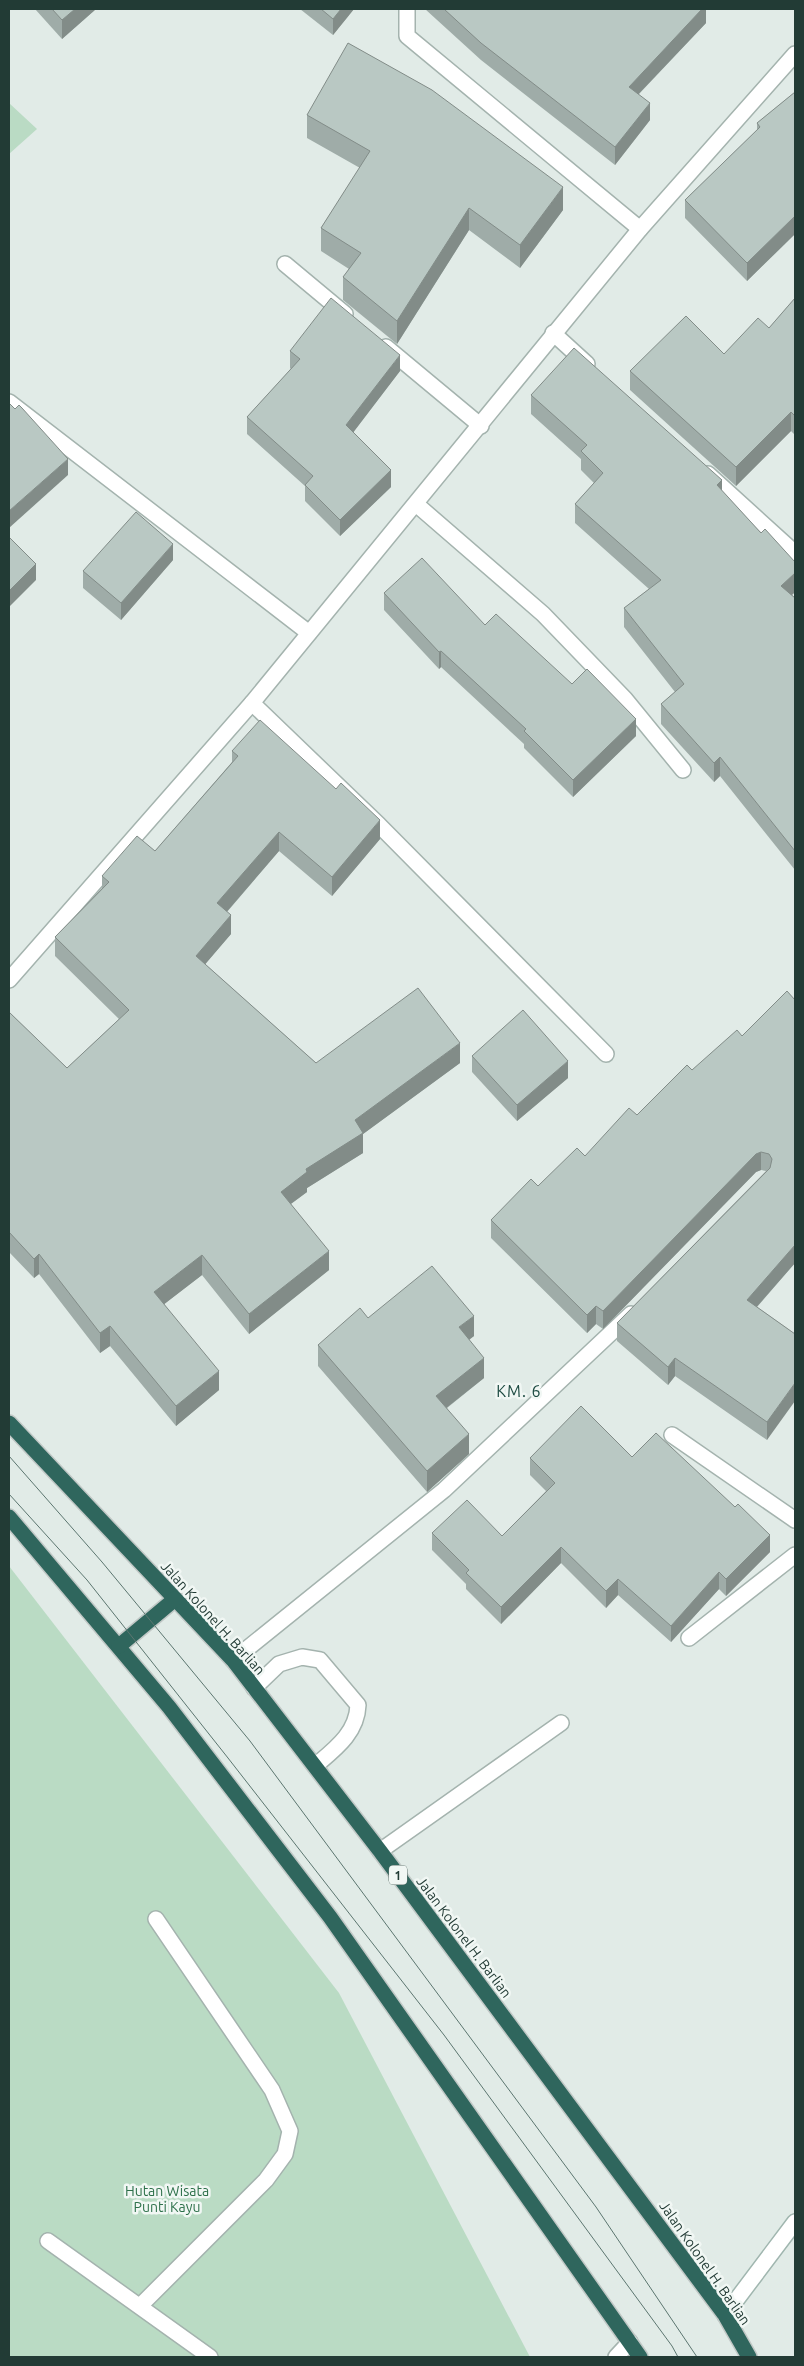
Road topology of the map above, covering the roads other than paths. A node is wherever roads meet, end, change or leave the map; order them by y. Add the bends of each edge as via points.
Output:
1 (407, 9) edge
2 (795, 54) edge
3 (640, 228) junction
4 (285, 264) dead end
5 (360, 326) edge
6 (553, 333) junction
7 (375, 339) edge
8 (597, 373) edge
9 (9, 402) edge
10 (481, 426) junction
11 (700, 467) edge
12 (416, 504) junction
13 (795, 553) edge
14 (309, 633) junction
15 (252, 704) junction
16 (684, 770) dead end
17 (9, 980) edge
18 (606, 1054) dead end
19 (641, 1303) edge
20 (9, 1423) edge
21 (672, 1435) dead end
22 (9, 1517) edge
23 (795, 1520) edge
24 (795, 1555) edge
25 (175, 1599) junction
26 (689, 1638) dead end
27 (119, 1646) junction
28 (233, 1660) junction
29 (254, 1688) junction
30 (561, 1723) dead end
31 (315, 1766) junction
32 (380, 1852) junction
33 (156, 1919) dead end
34 (795, 2222) edge
35 (48, 2241) dead end
36 (140, 2306) junction
37 (725, 2315) junction
38 (630, 2342) junction
39 (210, 2357) edge
40 (616, 2357) edge
41 (640, 2357) edge
42 (749, 2357) edge

1 - 3 street via 407,36
2 - 3 street
3 - 6 street
4 - 5 street
6 - 8 street
6 - 10 street
7 - 10 street
9 - 14 street
10 - 12 street
11 - 13 street
12 - 14 street
12 - 16 street via 543,614 625,699
14 - 15 street
15 - 17 street
15 - 18 street via 379,825
19 - 28 street via 444,1490
20 - 25 highway, Jalan Kolonel H. Barlian / 1
21 - 23 street
22 - 27 highway
24 - 26 street
25 - 27 highway
25 - 28 highway, Jalan Kolonel H. Barlian / 1
27 - 38 highway via 169,1706 330,1917
28 - 29 highway, Jalan Kolonel H. Barlian / 1
29 - 31 highway, Jalan Kolonel H. Barlian / 1
29 - 31 street via 279,1664 302,1657 320,1660 358,1705 358,1718 343,1742
30 - 32 street
31 - 32 highway, Jalan Kolonel H. Barlian / 1
32 - 37 highway, Jalan Kolonel H. Barlian / 1
33 - 36 street via 272,2090 290,2131 285,2154 266,2180
34 - 37 street
35 - 36 street
36 - 39 street
37 - 42 highway, Jalan Kolonel H. Barlian / 1
38 - 40 street
38 - 41 highway

